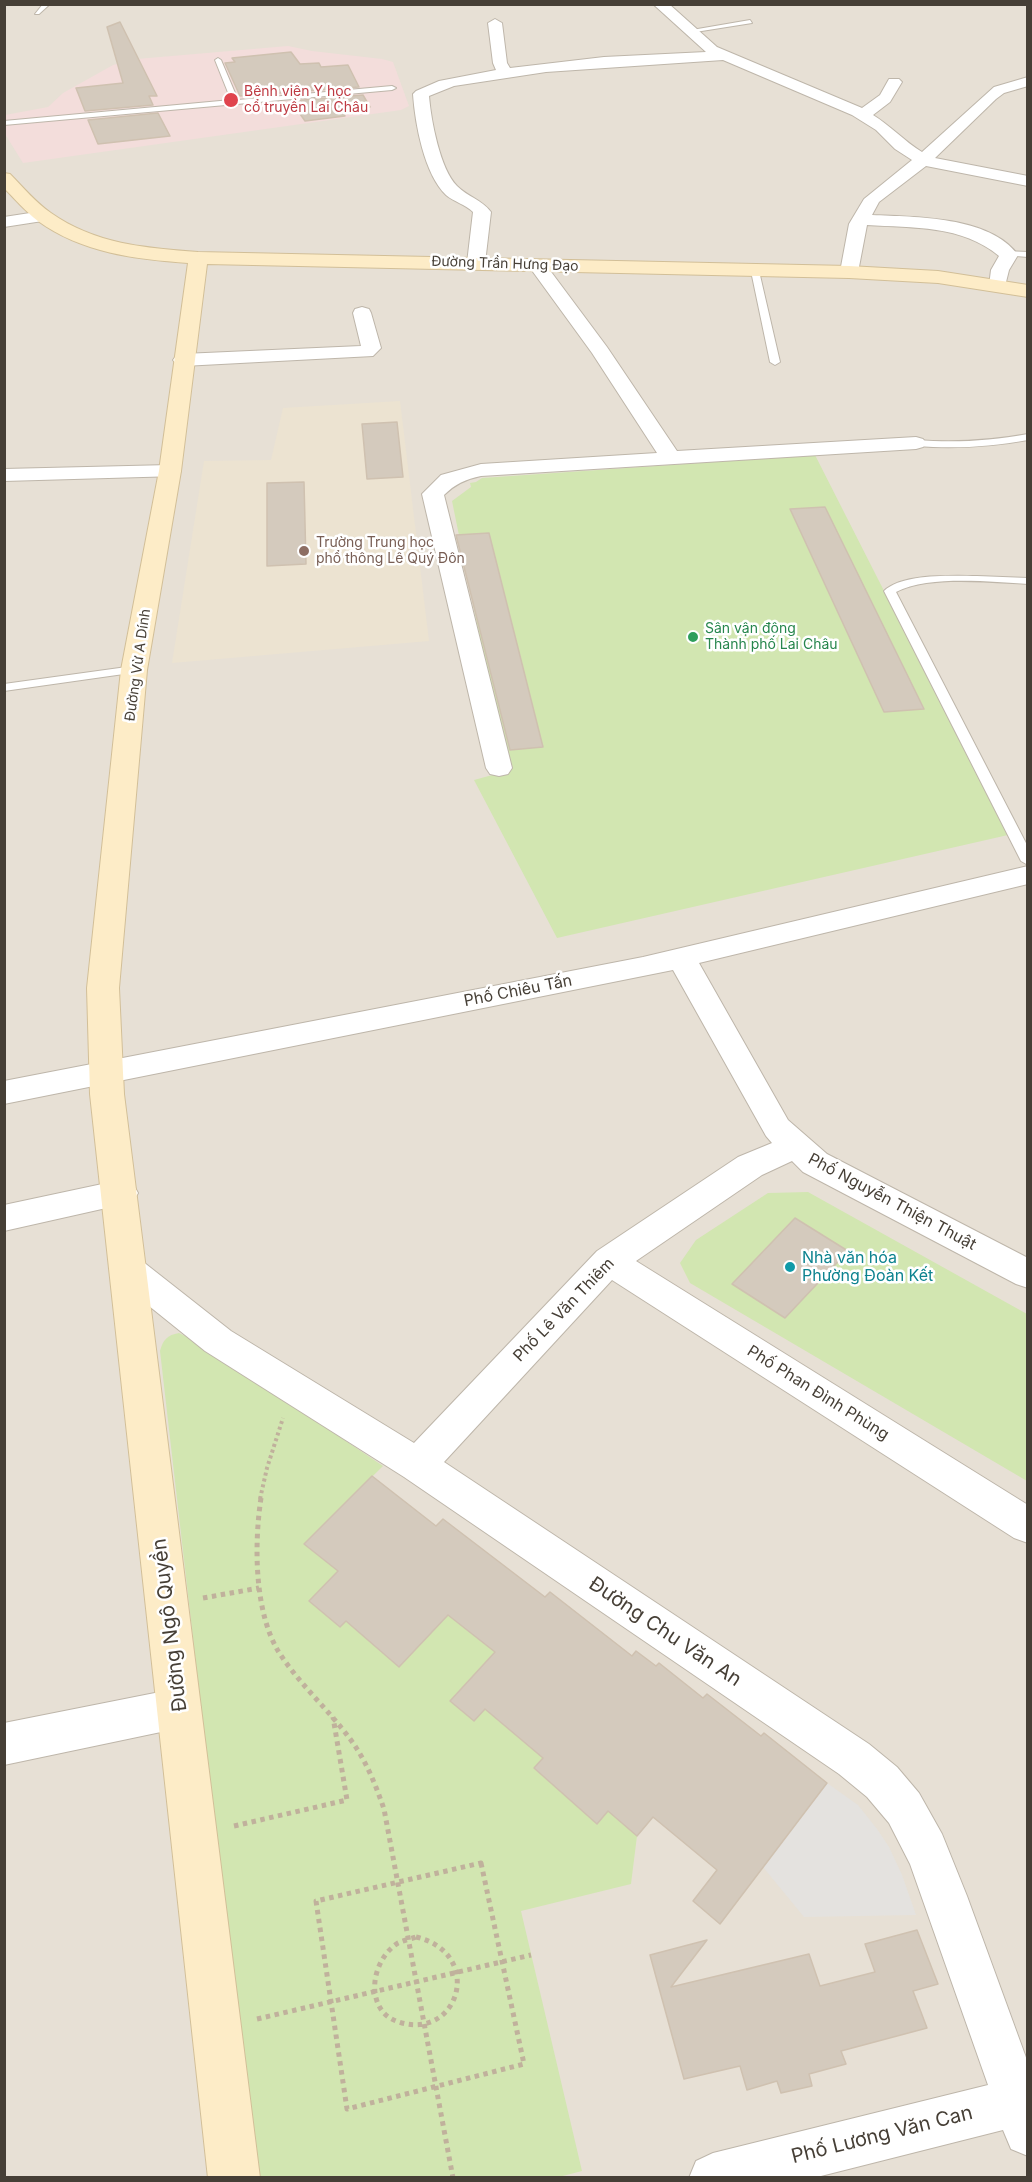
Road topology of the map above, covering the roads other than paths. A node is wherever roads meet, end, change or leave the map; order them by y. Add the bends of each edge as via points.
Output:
1 (47, 4) edge
2 (660, 4) edge
3 (37, 13) dead end
4 (750, 22) dead end
5 (495, 23) dead end
6 (689, 31) junction
7 (722, 56) junction
8 (218, 60) dead end
9 (505, 72) junction
10 (1028, 81) edge
11 (894, 82) dead end
12 (392, 88) dead end
13 (235, 101) junction
14 (861, 115) junction
15 (4, 123) edge
16 (923, 160) junction
17 (4, 178) edge
18 (1028, 181) edge
19 (43, 216) junction
20 (861, 219) junction
21 (4, 222) edge
22 (1007, 254) junction
23 (1028, 255) edge
24 (198, 258) junction
25 (476, 263) junction
26 (537, 265) junction
27 (755, 271) junction
28 (849, 272) junction
29 (998, 286) junction
30 (1028, 291) edge
31 (362, 313) dead end
32 (183, 360) junction
33 (775, 362) dead end
34 (1028, 437) edge
35 (916, 443) joint
36 (670, 457) junction
37 (170, 471) junction
38 (4, 475) edge
39 (1028, 581) edge
40 (134, 670) junction
41 (4, 688) edge
42 (499, 768) dead end
43 (1028, 861) edge
44 (1028, 875) edge
45 (681, 957) junction
46 (106, 1073) junction
47 (4, 1093) edge
48 (794, 1147) junction
49 (120, 1193) junction
50 (4, 1218) edge
51 (609, 1261) junction
52 (130, 1271) junction
53 (1028, 1274) edge
54 (417, 1465) junction
55 (1028, 1526) edge
56 (180, 1708) junction
57 (4, 1744) edge
58 (1022, 2117) edge
59 (234, 2178) edge
60 (713, 2178) edge

1 - 3 lane
2 - 6 street
4 - 6 lane
5 - 9 street via 500,63
6 - 7 street
7 - 9 street via 621,60
7 - 14 street
8 - 13 lane
9 - 25 street via 453,82 421,94 441,176 451,190 479,206 482,212
10 - 16 street via 991,96
11 - 14 street via 884,102
12 - 13 lane
13 - 15 lane
14 - 16 street
16 - 18 street
16 - 20 street via 872,199
17 - 19 street, Đường Trần Hưng Đạo
19 - 21 street
19 - 24 street, Đường Trần Hưng Đạo via 74,235 104,246
20 - 22 street via 958,229 998,244
20 - 28 street
22 - 23 lane
22 - 29 street
24 - 25 street, Đường Trần Hưng Đạo
24 - 32 street, Đường Vừ A Dính
25 - 26 street, Đường Trần Hưng Đạo
26 - 27 street, Đường Trần Hưng Đạo
26 - 36 street
27 - 28 street, Đường Trần Hưng Đạo
27 - 33 lane
28 - 29 street, Đường Trần Hưng Đạo via 938,277
29 - 30 street, Đường Trần Hưng Đạo
31 - 32 street via 371,348 366,352
32 - 37 street, Đường Vừ A Dính
34 - 35 lane via 952,446
35 - 36 street
36 - 42 street via 481,470 458,474 433,494
37 - 38 street
37 - 40 street, Đường Vừ A Dính
39 - 43 lane via 909,582 890,591
40 - 41 lane
40 - 46 street, Đường Vừ A Dính via 103,988
44 - 45 street, Phố Chiêu Tấn
45 - 46 street, Phố Chiêu Tấn
45 - 48 street, Phố Nguyễn Thiện Thuật via 777,1128
46 - 47 street, Phố Chiêu Tấn
46 - 49 street, Đường Ngô Quyền
48 - 51 street, Phố Lê Văn Thiêm via 750,1166
48 - 53 street, Phố Nguyễn Thiện Thuật via 815,1163
49 - 50 street
49 - 52 street, Đường Ngô Quyền
51 - 54 street, Phố Lê Văn Thiêm
51 - 55 street, Phố Phan Đình Phùng
52 - 54 street, Đường Chu Văn An via 218,1341
52 - 56 street, Đường Ngô Quyền
54 - 58 street, Đường Chu Văn An via 854,1759 882,1782 904,1808 930,1859
56 - 57 street
56 - 59 street, Đường Ngô Quyền
58 - 60 street, Phố Lương Văn Can

